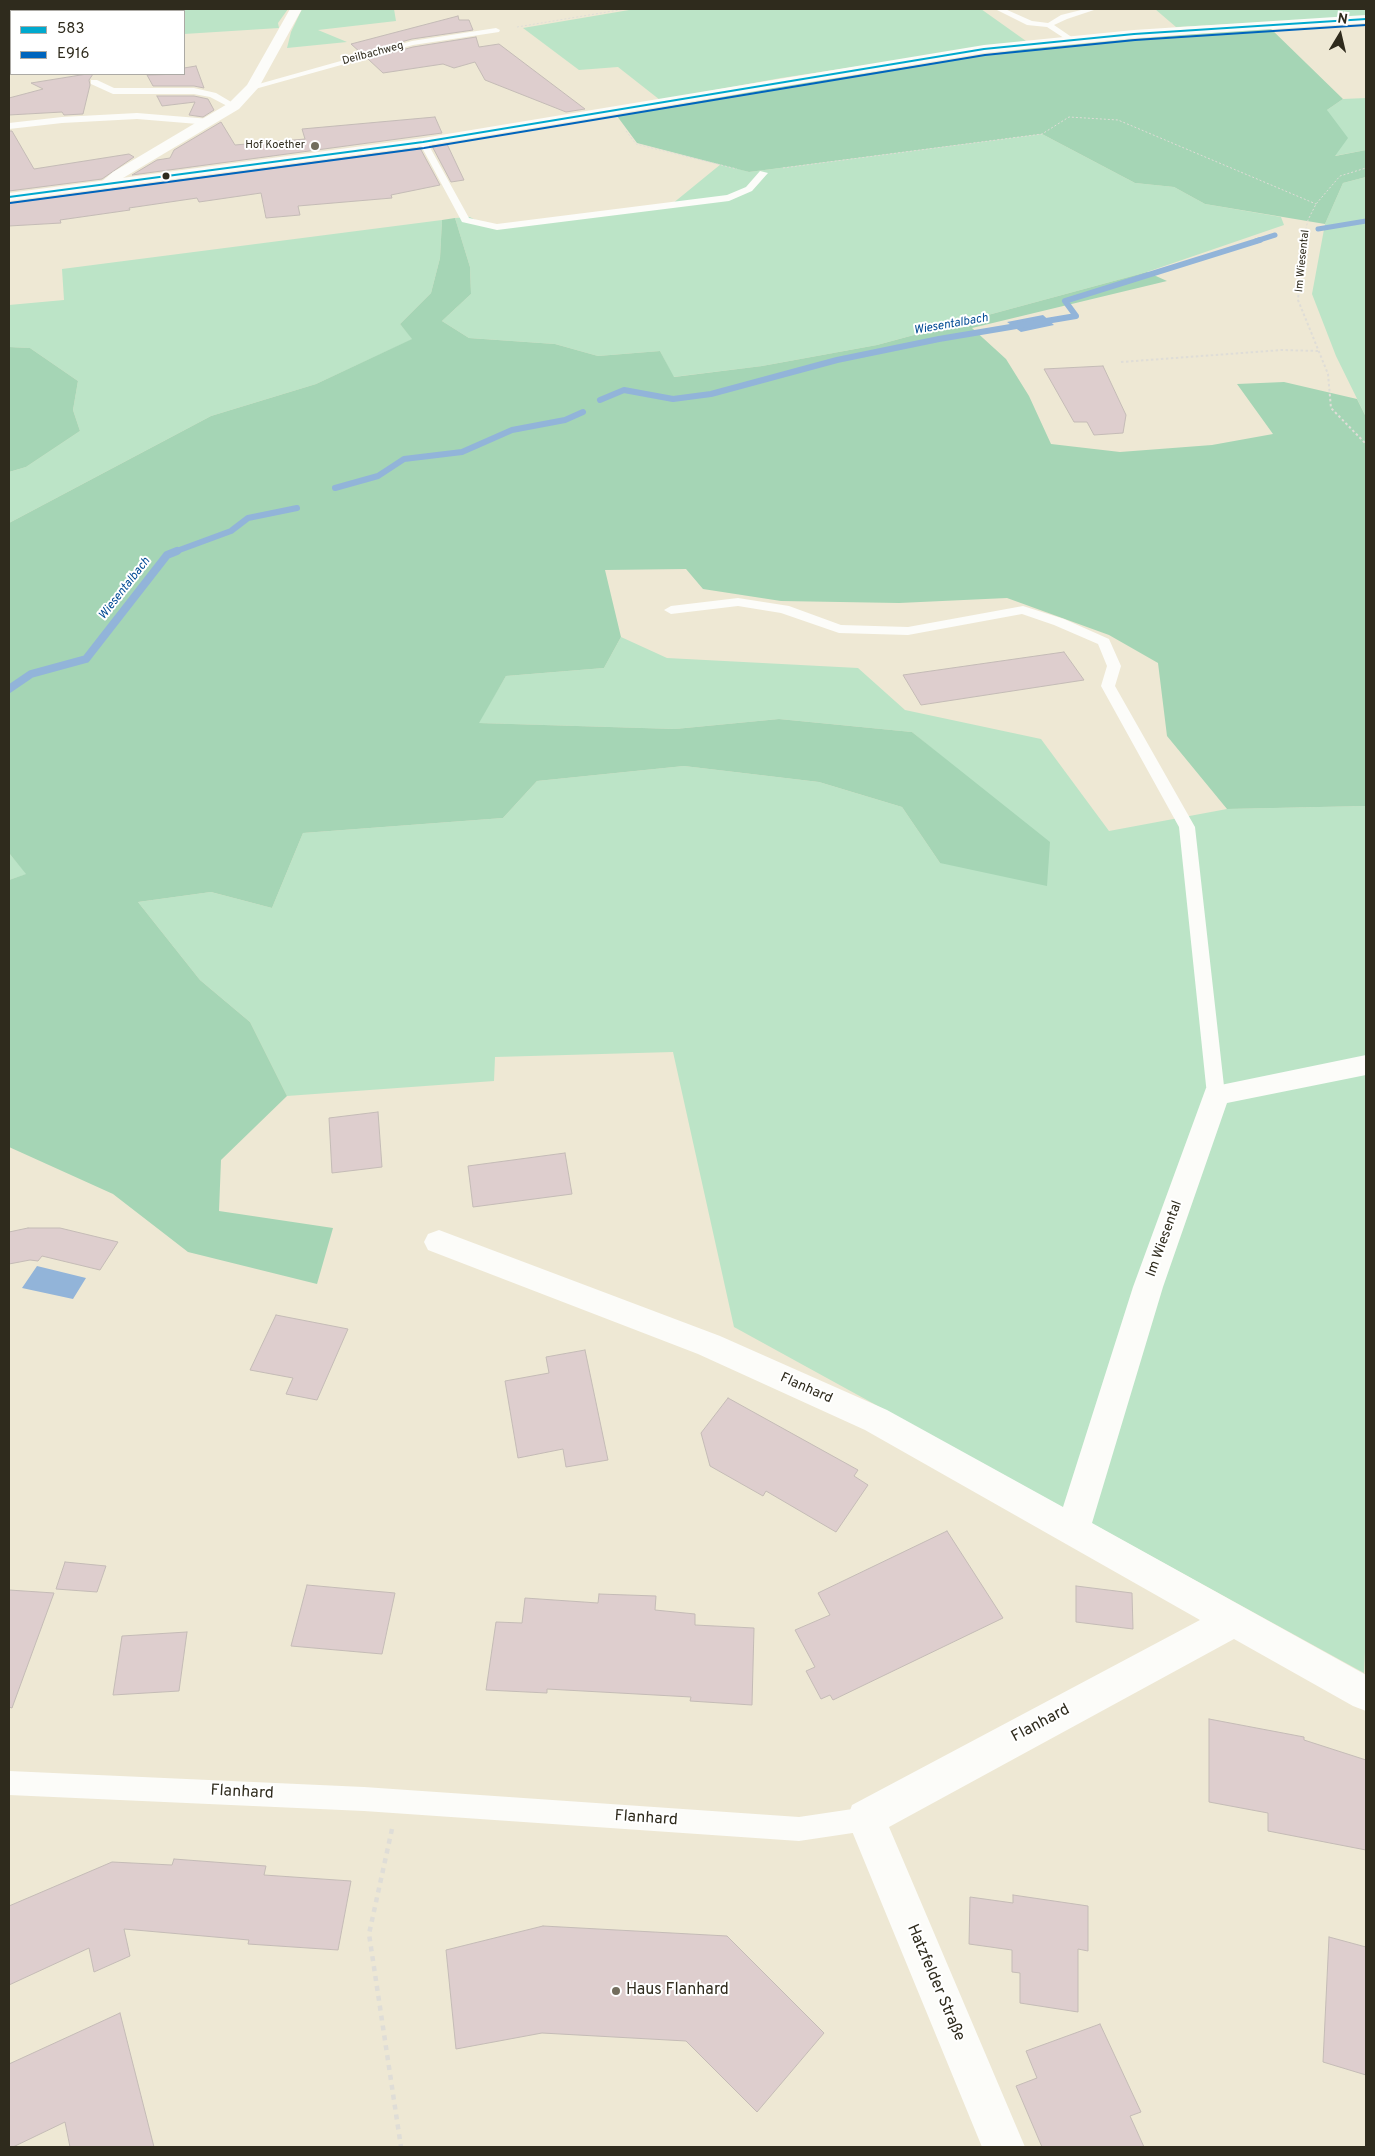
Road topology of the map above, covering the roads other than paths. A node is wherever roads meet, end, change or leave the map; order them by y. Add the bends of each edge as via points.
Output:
1 (296, 9) edge
2 (999, 9) edge
3 (1094, 9) edge
4 (1366, 19) edge
5 (1049, 25) junction
6 (496, 30) road end
7 (1070, 40) junction
8 (94, 82) dead end
9 (252, 87) junction
10 (234, 106) junction
11 (210, 122) junction
12 (9, 126) edge
13 (423, 142) junction
14 (764, 173) dead end
15 (106, 185) junction
16 (9, 198) edge
17 (671, 610) dead end
18 (1366, 1065) edge
19 (1216, 1095) junction
20 (439, 1242) dead end
21 (1073, 1531) junction
22 (1234, 1620) junction
23 (1366, 1694) edge
24 (9, 1783) edge
25 (866, 1819) junction
26 (1003, 2147) edge

1 - 9 street
2 - 5 lane via 1030,23
3 - 5 lane via 1064,16
4 - 7 street
5 - 7 lane
6 - 9 lane, Deilbachweg via 412,43
7 - 13 street via 895,63
8 - 10 lane via 113,91 194,91 213,95
9 - 10 street
10 - 11 street
11 - 12 lane via 137,116
11 - 15 street
13 - 14 lane via 465,220 497,227 729,198 750,189
13 - 15 street
15 - 16 street
17 - 19 lane via 738,602 784,609 839,629 908,631 1023,610 1104,642 1114,666 1108,686 1187,827
18 - 19 street
19 - 21 street, Im Wiesental via 1148,1287
20 - 21 street, Flanhard via 709,1345 867,1416
21 - 22 street, Flanhard
22 - 23 street, Flanhard
22 - 25 street, Flanhard
24 - 25 lane, Flanhard via 398,1802 799,1829
25 - 26 street, Hatzfelder Straße

